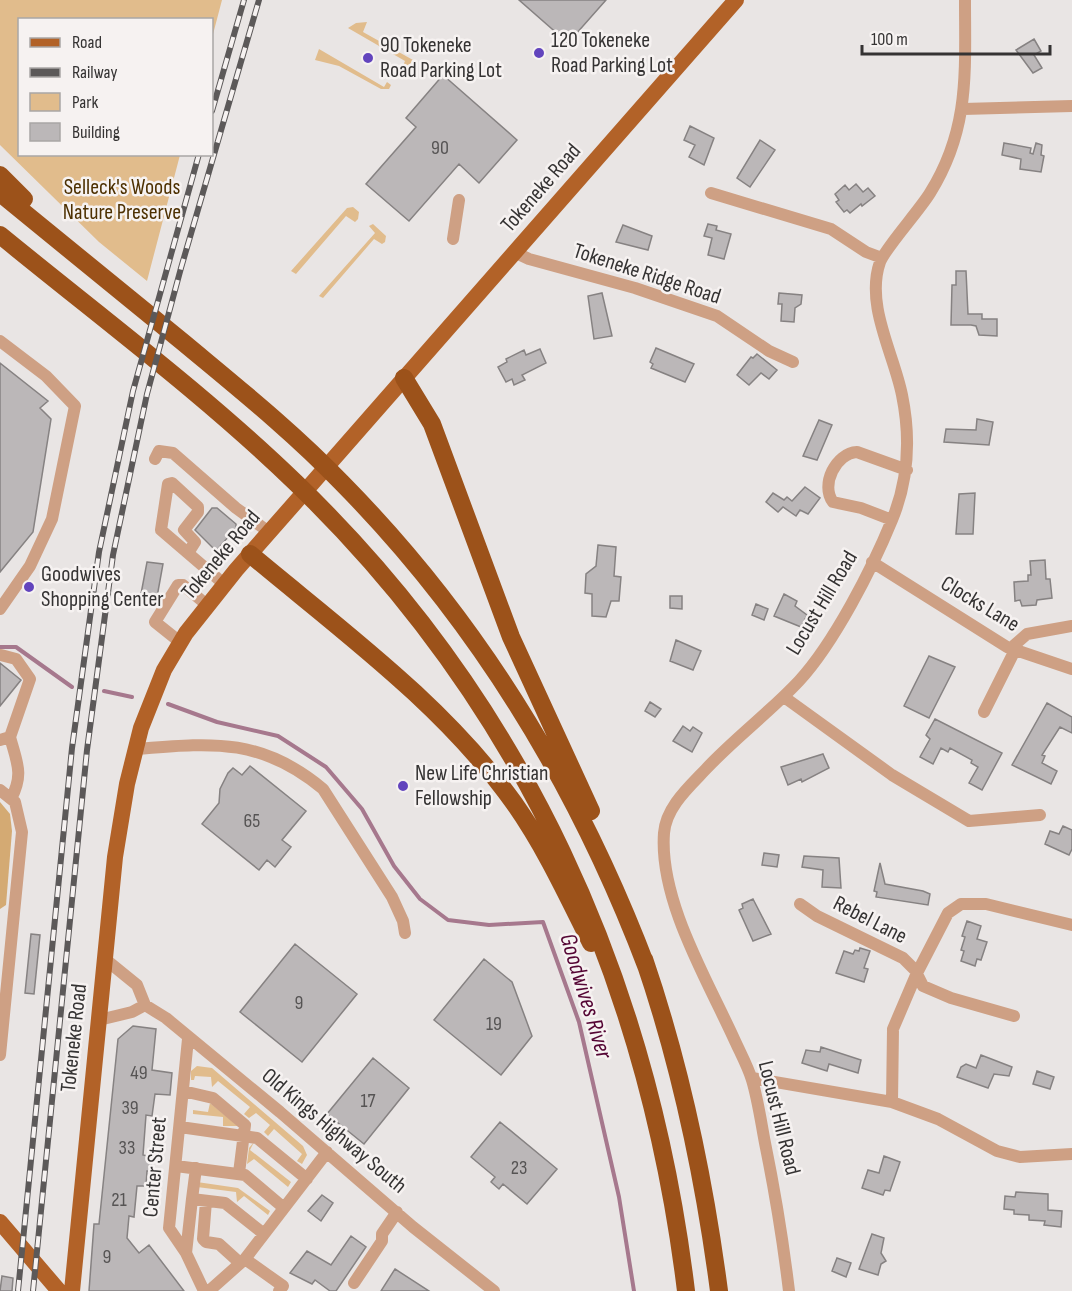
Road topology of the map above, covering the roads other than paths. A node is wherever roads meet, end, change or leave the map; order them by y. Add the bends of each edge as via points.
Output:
1 (736, 0) edge
2 (965, 0) edge
3 (1072, 106) edge
4 (963, 109) junction
5 (0, 175) edge
6 (0, 193) edge
7 (711, 193) dead end
8 (459, 200) dead end
9 (0, 235) edge
10 (453, 239) dead end
11 (514, 252) junction
12 (882, 258) junction
13 (113, 285) junction
14 (0, 340) edge
15 (793, 362) dead end
16 (404, 378) junction
17 (155, 459) dead end
18 (907, 470) junction
19 (892, 520) junction
20 (269, 532) junction
21 (188, 553) junction
22 (250, 554) junction
23 (872, 562) junction
24 (224, 584) junction
25 (207, 605) junction
26 (0, 609) edge
27 (1072, 626) edge
28 (180, 642) junction
29 (1013, 649) junction
30 (1, 656) edge
31 (1072, 669) edge
32 (784, 697) junction
33 (984, 712) dead end
34 (5, 739) edge
35 (136, 749) junction
36 (0, 790) edge
37 (13, 801) junction
38 (1040, 815) dead end
39 (800, 904) dead end
40 (1072, 926) edge
41 (405, 933) dead end
42 (105, 959) junction
43 (647, 968) junction
44 (916, 975) junction
45 (145, 1005) junction
46 (1014, 1016) dead end
47 (99, 1020) junction
48 (632, 1026) junction
49 (188, 1039) junction
50 (0, 1055) edge
51 (752, 1078) junction
52 (183, 1091) junction
53 (892, 1102) junction
54 (180, 1127) junction
55 (245, 1135) junction
56 (327, 1152) junction
57 (1072, 1154) edge
58 (176, 1166) junction
59 (196, 1168) junction
60 (239, 1173) junction
61 (307, 1179) junction
62 (192, 1199) junction
63 (207, 1201) junction
64 (284, 1208) junction
65 (397, 1212) junction
66 (0, 1222) edge
67 (264, 1234) junction
68 (186, 1253) junction
69 (243, 1261) junction
70 (354, 1283) dead end
71 (284, 1289) edge
72 (59, 1291) edge
73 (72, 1291) edge
74 (207, 1291) edge
75 (494, 1291) edge
76 (686, 1291) edge
77 (718, 1291) edge
78 (789, 1291) edge

1 - 11 main road, Tokeneke Road
2 - 4 street, Locust Hill Road
3 - 4 street
4 - 12 street, Locust Hill Road via 942,174
5 - 13 highway
6 - 13 highway
7 - 12 street via 831,229
8 - 10 street
9 - 48 highway via 295,482 366,556 423,626 451,662 544,814 583,896
11 - 15 street, Tokeneke Ridge Road via 717,316 769,351
11 - 16 main road, Tokeneke Road
12 - 18 street, Locust Hill Road via 877,295 881,324 902,394 908,438
13 - 43 highway via 317,458 425,575 524,714 595,843
14 - 26 street via 75,405 52,519 30,566
16 - 20 main road, Tokeneke Road
16 - 43 highway via 432,424 520,658 590,808
17 - 20 street via 159,451 173,453
18 - 19 street, Locust Hill Road
18 - 19 street via 850,453 838,463 828,482 829,497 839,506 861,508
19 - 23 street, Locust Hill Road
20 - 22 main road, Tokeneke Road
21 - 21 street via 159,527 168,484 172,483 198,507 184,530 195,542
21 - 24 street
22 - 24 main road, Tokeneke Road
22 - 48 highway via 425,704 489,771 545,852
23 - 29 street, Clocks Lane
23 - 32 street, Locust Hill Road via 816,661
24 - 25 main road, Tokeneke Road
25 - 28 main road, Tokeneke Road
25 - 28 street via 178,585 155,622
27 - 29 street via 1027,634
28 - 35 main road, Tokeneke Road via 155,688
29 - 31 street, Clocks Lane
29 - 33 street
30 - 34 street via 16,659 30,679
32 - 38 street via 892,775 969,821
32 - 51 street, Locust Hill Road via 694,782 667,816 664,830 664,853 676,910
34 - 37 street via 20,774
35 - 41 street via 195,744 248,748 310,778 323,789 392,897 404,921
35 - 42 main road, Tokeneke Road via 120,822
36 - 37 street
37 - 50 street via 22,832
39 - 44 street, Rebel Lane via 903,958
40 - 44 street via 986,904 961,904 948,913
42 - 45 street, Old Kings Highway South via 137,985
42 - 47 main road, Tokeneke Road
43 - 77 highway via 696,1143
44 - 46 street, Rebel Lane via 923,986 951,998
44 - 53 street via 893,1029
45 - 47 street
45 - 49 street, Old Kings Highway South
47 - 73 main road, Tokeneke Road
48 - 76 highway via 666,1157
49 - 52 street, Center Street
49 - 56 street, Old Kings Highway South
51 - 53 street
51 - 78 street, Locust Hill Road via 773,1178
52 - 54 street, Center Street
52 - 55 street via 213,1098 245,1125
53 - 57 street via 938,1119 997,1151 1020,1156
54 - 55 street
54 - 58 street, Center Street
55 - 60 street
55 - 61 street via 257,1138
56 - 61 street, Center Street
56 - 65 street, Old Kings Highway South
58 - 59 street
58 - 68 street, Center Street via 169,1228
59 - 60 street
59 - 62 street
60 - 64 street
61 - 64 street, Center Street
62 - 63 street
62 - 68 street
63 - 67 street via 235,1208
63 - 69 street via 203,1239 219,1244
64 - 67 street, Center Street
65 - 70 street
65 - 75 street, Old Kings Highway South
66 - 72 main road
67 - 69 street, Center Street
68 - 74 street, Center Street
69 - 71 street
69 - 74 street, Center Street

